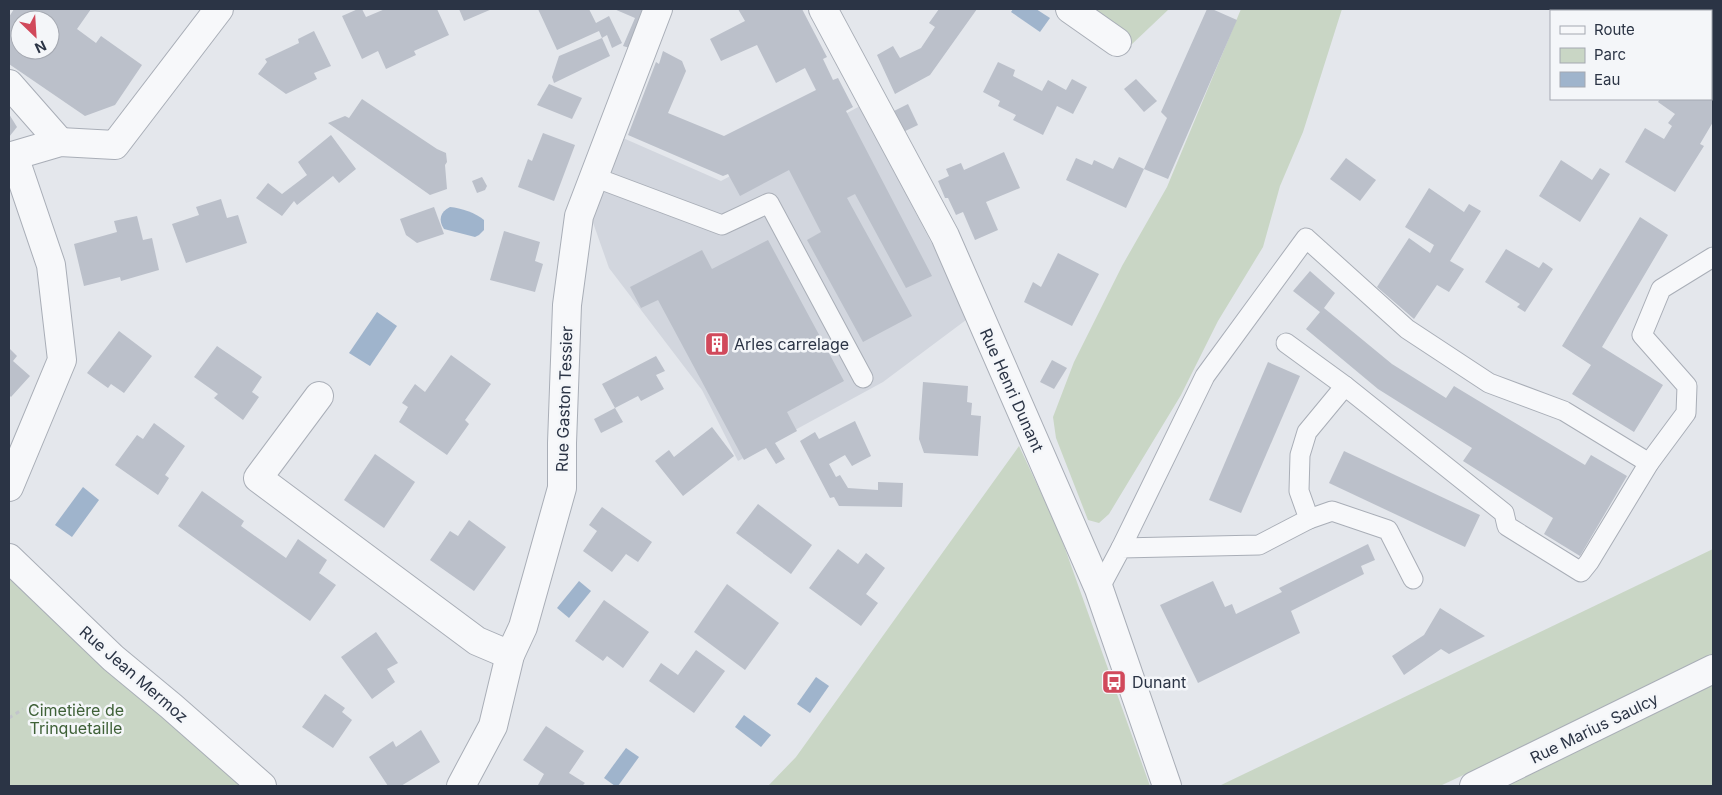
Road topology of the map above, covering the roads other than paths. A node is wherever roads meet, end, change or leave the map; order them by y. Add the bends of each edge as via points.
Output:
1 (219, 9) edge
2 (658, 9) edge
3 (823, 9) edge
4 (1070, 9) edge
5 (1117, 42) dead end
6 (9, 84) edge
7 (60, 142) junction
8 (12, 157) edge
9 (594, 177) junction
10 (1713, 257) edge
11 (1286, 343) dead end
12 (863, 378) dead end
13 (1345, 386) junction
14 (319, 396) dead end
15 (1649, 463) junction
16 (9, 487) edge
17 (1309, 519) junction
18 (1121, 548) junction
19 (9, 558) edge
20 (1413, 579) dead end
21 (1099, 589) junction
22 (510, 654) junction
23 (1713, 670) edge
24 (262, 786) edge
25 (461, 786) edge
26 (1167, 786) edge
27 (1474, 786) edge

1 - 7 street via 115,144
2 - 9 street, Rue Gaston Tessier
3 - 21 street, Rue Henri Dunant via 944,236
4 - 5 street
6 - 7 street
7 - 8 street
8 - 16 street via 51,265 62,360
9 - 12 lane via 722,225 769,203
9 - 22 street, Rue Gaston Tessier via 579,216 567,305 562,488 523,626
10 - 15 lane via 1661,289 1642,335 1687,386 1686,413
11 - 13 lane
13 - 15 lane via 1504,513 1507,526 1580,572
13 - 17 lane via 1307,432 1300,455 1299,491
14 - 22 street via 258,478 477,641
15 - 18 lane via 1564,411 1489,383 1456,362 1407,329 1306,238 1205,376
17 - 18 lane via 1259,546
17 - 20 lane via 1332,511 1388,530
18 - 21 lane
19 - 24 street, Rue Jean Mermoz via 113,658
21 - 26 street, Rue Henri Dunant
22 - 25 street, Rue Gaston Tessier via 493,726
23 - 27 street, Rue Marius Saulcy

